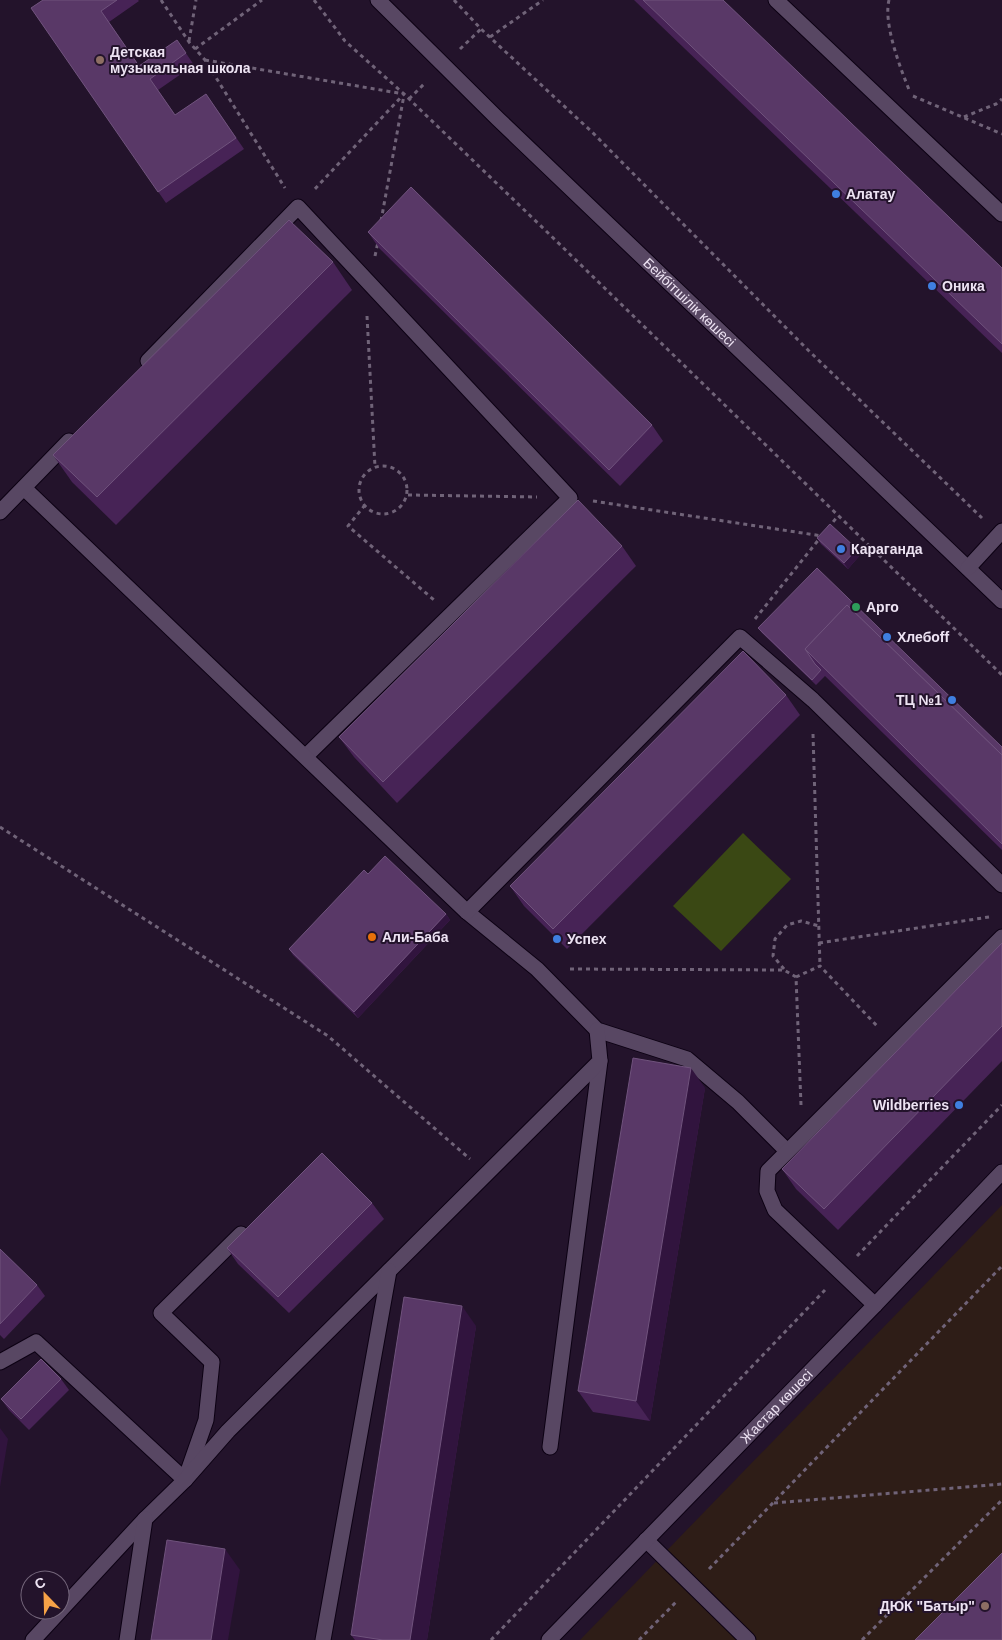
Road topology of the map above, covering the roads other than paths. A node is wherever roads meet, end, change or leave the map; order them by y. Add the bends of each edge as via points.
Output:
1 (378, 0) edge
2 (776, 0) edge
3 (1002, 214) edge
4 (140, 368) edge
5 (78, 432) edge
6 (24, 488) junction
7 (0, 512) edge
8 (1000, 532) edge
9 (968, 568) junction
10 (1002, 601) edge
11 (306, 756) junction
12 (1002, 885) edge
13 (467, 912) junction
14 (1002, 937) edge
15 (596, 1030) junction
16 (600, 1061) junction
17 (787, 1151) junction
18 (1002, 1172) edge
19 (254, 1222) edge
20 (389, 1271) junction
21 (875, 1305) junction
22 (0, 1362) edge
23 (550, 1447) dead end
24 (185, 1480) junction
25 (145, 1519) junction
26 (646, 1540) junction
27 (33, 1640) edge
28 (127, 1640) edge
29 (324, 1640) edge
30 (549, 1640) edge
31 (748, 1640) edge

1 - 9 street, Бейбітшілік көшесі
2 - 3 street
4 - 11 street via 298,207 570,498
5 - 6 street
6 - 7 street
6 - 11 street
8 - 9 street
9 - 10 street, Бейбітшілік көшесі
11 - 13 street
12 - 13 street via 813,700 740,637
13 - 15 street via 537,969
14 - 17 street
15 - 16 street
15 - 17 street via 687,1059 738,1102
16 - 20 street
16 - 23 street
17 - 21 street via 768,1171 767,1191 775,1210
18 - 21 street, Жастар көшесі
19 - 24 street via 162,1313 212,1362 206,1420
20 - 24 street via 228,1431
20 - 29 street
21 - 26 street, Жастар көшесі
22 - 24 street via 36,1342
24 - 25 street
25 - 27 street
25 - 28 street
26 - 30 street, Жастар көшесі
26 - 31 street

